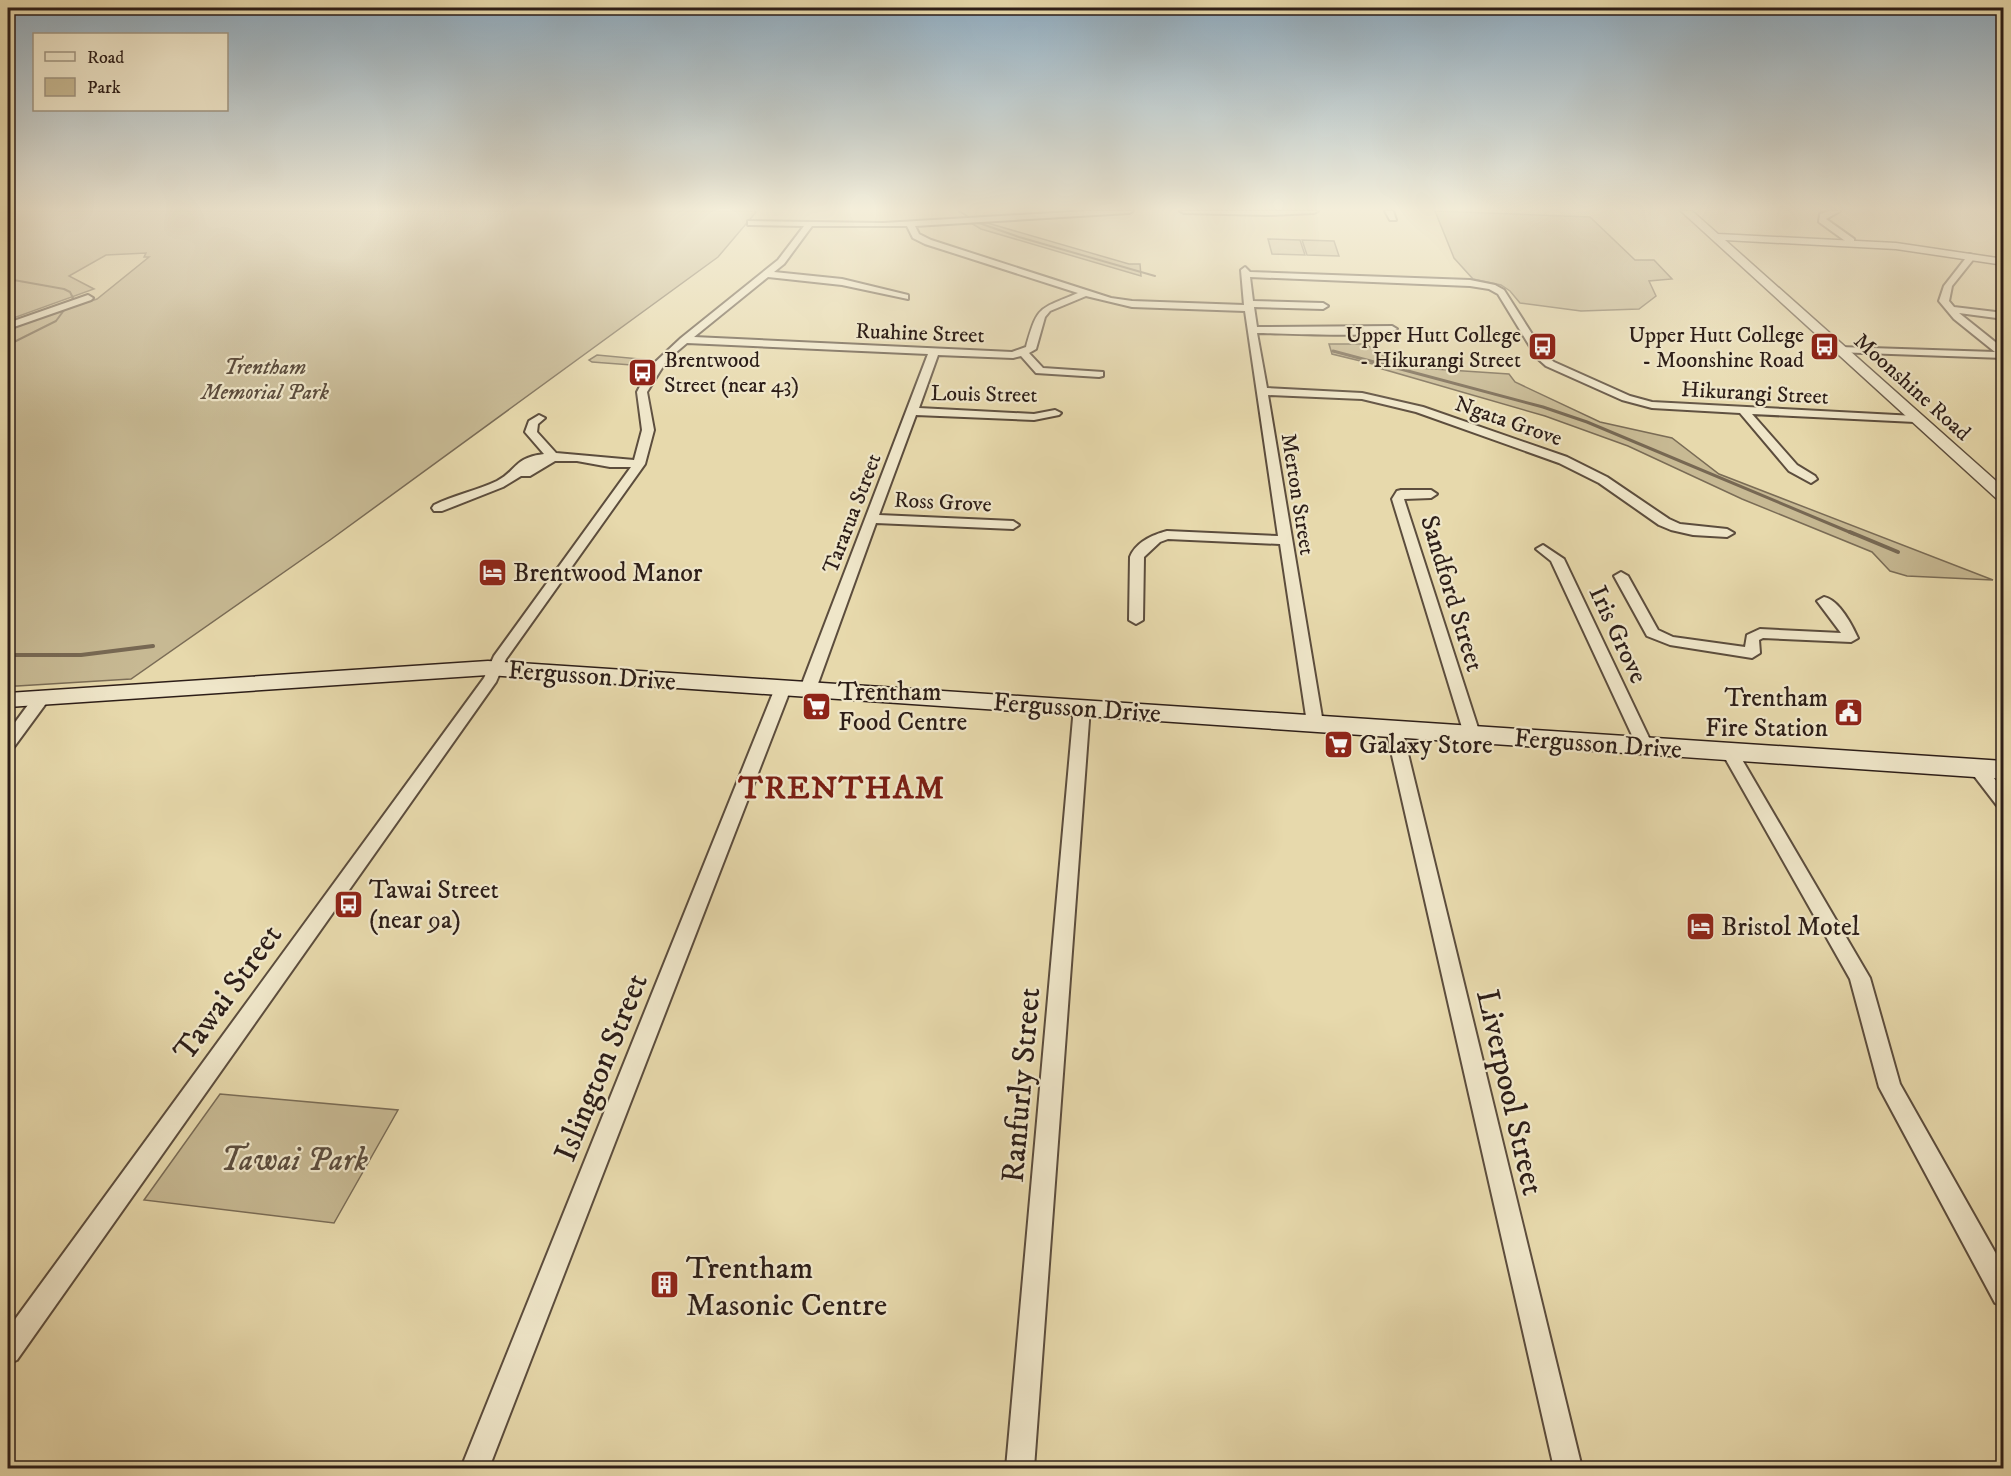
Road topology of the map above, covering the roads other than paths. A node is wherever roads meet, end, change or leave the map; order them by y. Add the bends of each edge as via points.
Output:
1 (760, 280) edge
2 (822, 280) edge
3 (1045, 280) edge
4 (1246, 280) edge
5 (1406, 280) edge
6 (1762, 280) edge
7 (1953, 280) edge
8 (1086, 293) junction
9 (906, 297) dead end
10 (88, 298) dead end
11 (1249, 306) junction
12 (1323, 306) dead end
13 (1949, 309) junction
14 (2004, 316) edge
15 (8, 326) edge
16 (1392, 329) dead end
17 (1252, 330) junction
18 (684, 340) junction
19 (1839, 350) junction
20 (934, 352) junction
21 (1024, 353) junction
22 (2004, 355) edge
23 (1099, 374) dead end
24 (1262, 391) junction
25 (912, 411) junction
26 (1744, 411) junction
27 (1055, 413) dead end
28 (539, 417) dead end
29 (1915, 419) junction
30 (552, 458) junction
31 (639, 464) junction
32 (1811, 479) dead end
33 (1431, 494) dead end
34 (2004, 497) edge
35 (438, 508) dead end
36 (872, 519) junction
37 (1013, 525) dead end
38 (1727, 533) dead end
39 (1284, 540) junction
40 (1543, 549) dead end
41 (1621, 576) dead end
42 (1824, 601) dead end
43 (1136, 620) dead end
44 (497, 668) junction
45 (783, 688) junction
46 (808, 689) junction
47 (42, 699) junction
48 (8, 700) edge
49 (1082, 707) junction
50 (1315, 723) junction
51 (1394, 729) junction
52 (1472, 734) junction
53 (8, 742) edge
54 (1645, 746) junction
55 (1729, 751) junction
56 (1976, 768) junction
57 (2004, 770) edge
58 (2004, 803) edge
59 (2004, 1294) edge
60 (8, 1351) edge
61 (475, 1468) edge
62 (1020, 1468) edge
63 (1568, 1468) edge

1 - 18 street, Tawai Street
2 - 9 street
3 - 8 street
4 - 11 street, Merton Street
5 - 26 street, Hikurangi Street via 1492,287 1501,292 1542,358 1639,402
6 - 19 street, Moonshine Road
7 - 13 street via 1944,301
8 - 11 street via 1132,304
8 - 21 street via 1047,309 1040,316 1033,346
10 - 15 street
11 - 12 street
11 - 17 street, Merton Street
13 - 14 street
13 - 22 street
16 - 17 street
17 - 24 street, Merton Street
18 - 20 street, Ruahine Street
18 - 31 street, Tawai Street via 663,358 644,387 648,438
19 - 22 street
19 - 29 street, Moonshine Road
20 - 21 street, Ruahine Street
20 - 25 street, Tararua Street
21 - 23 street via 1040,371
24 - 38 street, Ngata Grove via 1362,396 1419,409 1563,460 1604,480 1676,527
24 - 39 street, Merton Street
25 - 27 street, Louis Street via 1035,417
25 - 36 street, Tararua Street
26 - 29 street, Hikurangi Street
26 - 32 street via 1793,468
28 - 30 street via 531,432
29 - 34 street, Moonshine Road
30 - 31 street
30 - 35 street via 497,487 466,489
31 - 44 street, Tawai Street via 498,660
33 - 52 street, Sandford Street via 1401,494 1398,499
36 - 37 street, Ross Grove
36 - 46 street, Tararua Street
39 - 43 street via 1182,534 1155,539 1137,557
39 - 50 street, Merton Street
40 - 54 street, Iris Grove via 1557,559
41 - 42 street via 1652,633 1670,641 1752,653 1752,638 1760,633 1851,638
44 - 45 main road, Fergusson Drive
44 - 47 main road, Fergusson Drive
44 - 60 street, Tawai Street
45 - 46 main road, Fergusson Drive
45 - 61 street, Islington Street
46 - 49 main road, Fergusson Drive
47 - 48 main road, Fergusson Drive
47 - 53 street
49 - 50 main road, Fergusson Drive
49 - 62 street, Ranfurly Street
50 - 51 main road, Fergusson Drive
51 - 52 main road, Fergusson Drive
51 - 63 street, Liverpool Street
52 - 54 main road, Fergusson Drive
54 - 55 main road, Fergusson Drive
55 - 56 main road, Fergusson Drive
55 - 59 street via 1860,978 1890,1087
56 - 57 main road, Fergusson Drive
56 - 58 street

